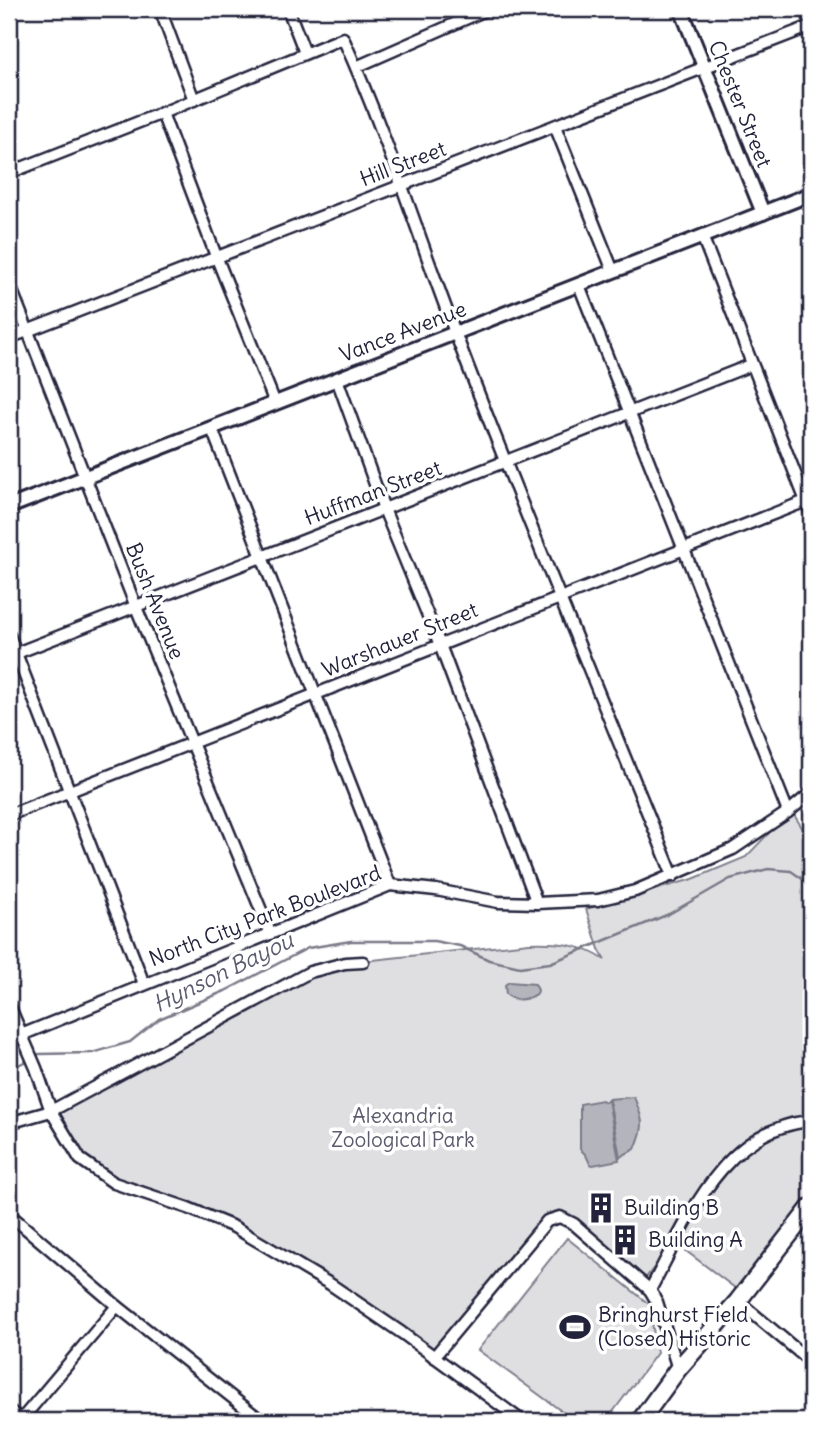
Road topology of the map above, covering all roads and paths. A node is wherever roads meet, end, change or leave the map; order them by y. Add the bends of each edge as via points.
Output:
1 (160, 9) edge
2 (288, 9) edge
3 (488, 9) edge
4 (681, 9) edge
5 (811, 26) edge
6 (305, 53) junction
7 (356, 67) junction
8 (706, 68) junction
9 (194, 100) junction
10 (162, 113) junction
11 (555, 126) junction
12 (9, 173) edge
13 (402, 186) junction
14 (811, 194) edge
15 (762, 213) junction
16 (702, 236) junction
17 (216, 256) junction
18 (613, 271) junction
19 (9, 283) edge
20 (579, 285) junction
21 (27, 330) junction
22 (455, 333) junction
23 (9, 338) edge
24 (751, 365) junction
25 (337, 379) junction
26 (275, 403) junction
27 (629, 413) junction
28 (212, 429) junction
29 (506, 462) junction
30 (84, 477) junction
31 (806, 501) junction
32 (9, 507) edge
33 (384, 509) junction
34 (811, 514) edge
35 (683, 550) junction
36 (262, 557) junction
37 (561, 597) junction
38 (136, 607) junction
39 (9, 635) edge
40 (440, 645) junction
41 (12, 655) edge
42 (316, 694) junction
43 (191, 743) junction
44 (70, 791) junction
45 (811, 793) edge
46 (789, 812) junction
47 (9, 816) edge
48 (673, 876) junction
49 (390, 885) junction
50 (537, 903) junction
51 (270, 932) junction
52 (363, 962) dead end
53 (145, 984) junction
54 (9, 1005) edge
55 (20, 1035) junction
56 (9, 1040) edge
57 (51, 1111) junction
58 (811, 1121) edge
59 (9, 1122) edge
60 (811, 1207) edge
61 (9, 1214) edge
62 (650, 1290) junction
63 (738, 1301) junction
64 (117, 1306) junction
65 (434, 1357) junction
66 (811, 1362) edge
67 (678, 1369) junction
68 (9, 1410) edge
69 (22, 1421) edge
70 (262, 1421) edge
71 (522, 1421) edge
72 (640, 1421) edge

1 - 9 street
2 - 6 street
3 - 7 street
4 - 8 street, Chester Street
5 - 8 street, Hill Street
6 - 7 street via 343,38
6 - 9 street
7 - 13 street
8 - 11 street, Hill Street
8 - 15 street, Chester Street
9 - 10 street
10 - 12 street
10 - 17 street
11 - 13 street, Hill Street
11 - 18 street
13 - 17 street, Hill Street
13 - 22 street
14 - 15 street, Vance Avenue
15 - 16 street, Vance Avenue
16 - 18 street, Vance Avenue
16 - 24 street
17 - 21 street, Hill Street
17 - 26 street
18 - 20 street, Vance Avenue
19 - 21 street, Bush Avenue
20 - 22 street, Vance Avenue
20 - 27 street
21 - 23 street, Hill Street
21 - 30 street, Bush Avenue
22 - 25 street, Vance Avenue
22 - 29 street
24 - 27 street, Huffman Street
24 - 31 street
25 - 26 street, Vance Avenue
25 - 33 street
26 - 28 street, Vance Avenue
27 - 29 street, Huffman Street
27 - 35 street
28 - 30 street, Vance Avenue
28 - 36 street
29 - 33 street, Huffman Street
29 - 37 street
30 - 32 street, Vance Avenue
30 - 38 street, Bush Avenue
31 - 34 street
31 - 35 street, Warshauer Street
33 - 36 street, Huffman Street
33 - 40 street
35 - 37 street, Warshauer Street
35 - 46 street
36 - 38 street, Huffman Street
36 - 42 street
37 - 40 street, Warshauer Street
37 - 48 street
38 - 41 street, Huffman Street
38 - 43 street, Bush Avenue
39 - 41 street
40 - 42 street, Warshauer Street
40 - 50 street
41 - 44 street
42 - 43 street, Warshauer Street
42 - 49 street
43 - 44 street, Warshauer Street
43 - 51 street, Bush Avenue
44 - 47 street, Warshauer Street
44 - 53 street
45 - 46 street, North City Park Boulevard
46 - 48 street, North City Park Boulevard via 733,849
48 - 50 street, North City Park Boulevard via 598,900
49 - 50 street, North City Park Boulevard via 498,902
49 - 51 street, North City Park Boulevard
51 - 53 street, North City Park Boulevard
52 - 57 street via 310,972
53 - 55 street, North City Park Boulevard
54 - 55 street
55 - 56 street, North City Park Boulevard
55 - 57 street
57 - 59 street
57 - 65 street via 80,1159 99,1174 234,1227 330,1284
58 - 62 street via 766,1132 725,1165 686,1221
60 - 63 main road
61 - 64 street
62 - 65 street via 574,1224 553,1218
62 - 67 street
63 - 66 street
63 - 67 main road
64 - 69 street
64 - 70 street
65 - 71 street
67 - 72 main road
68 - 69 street

